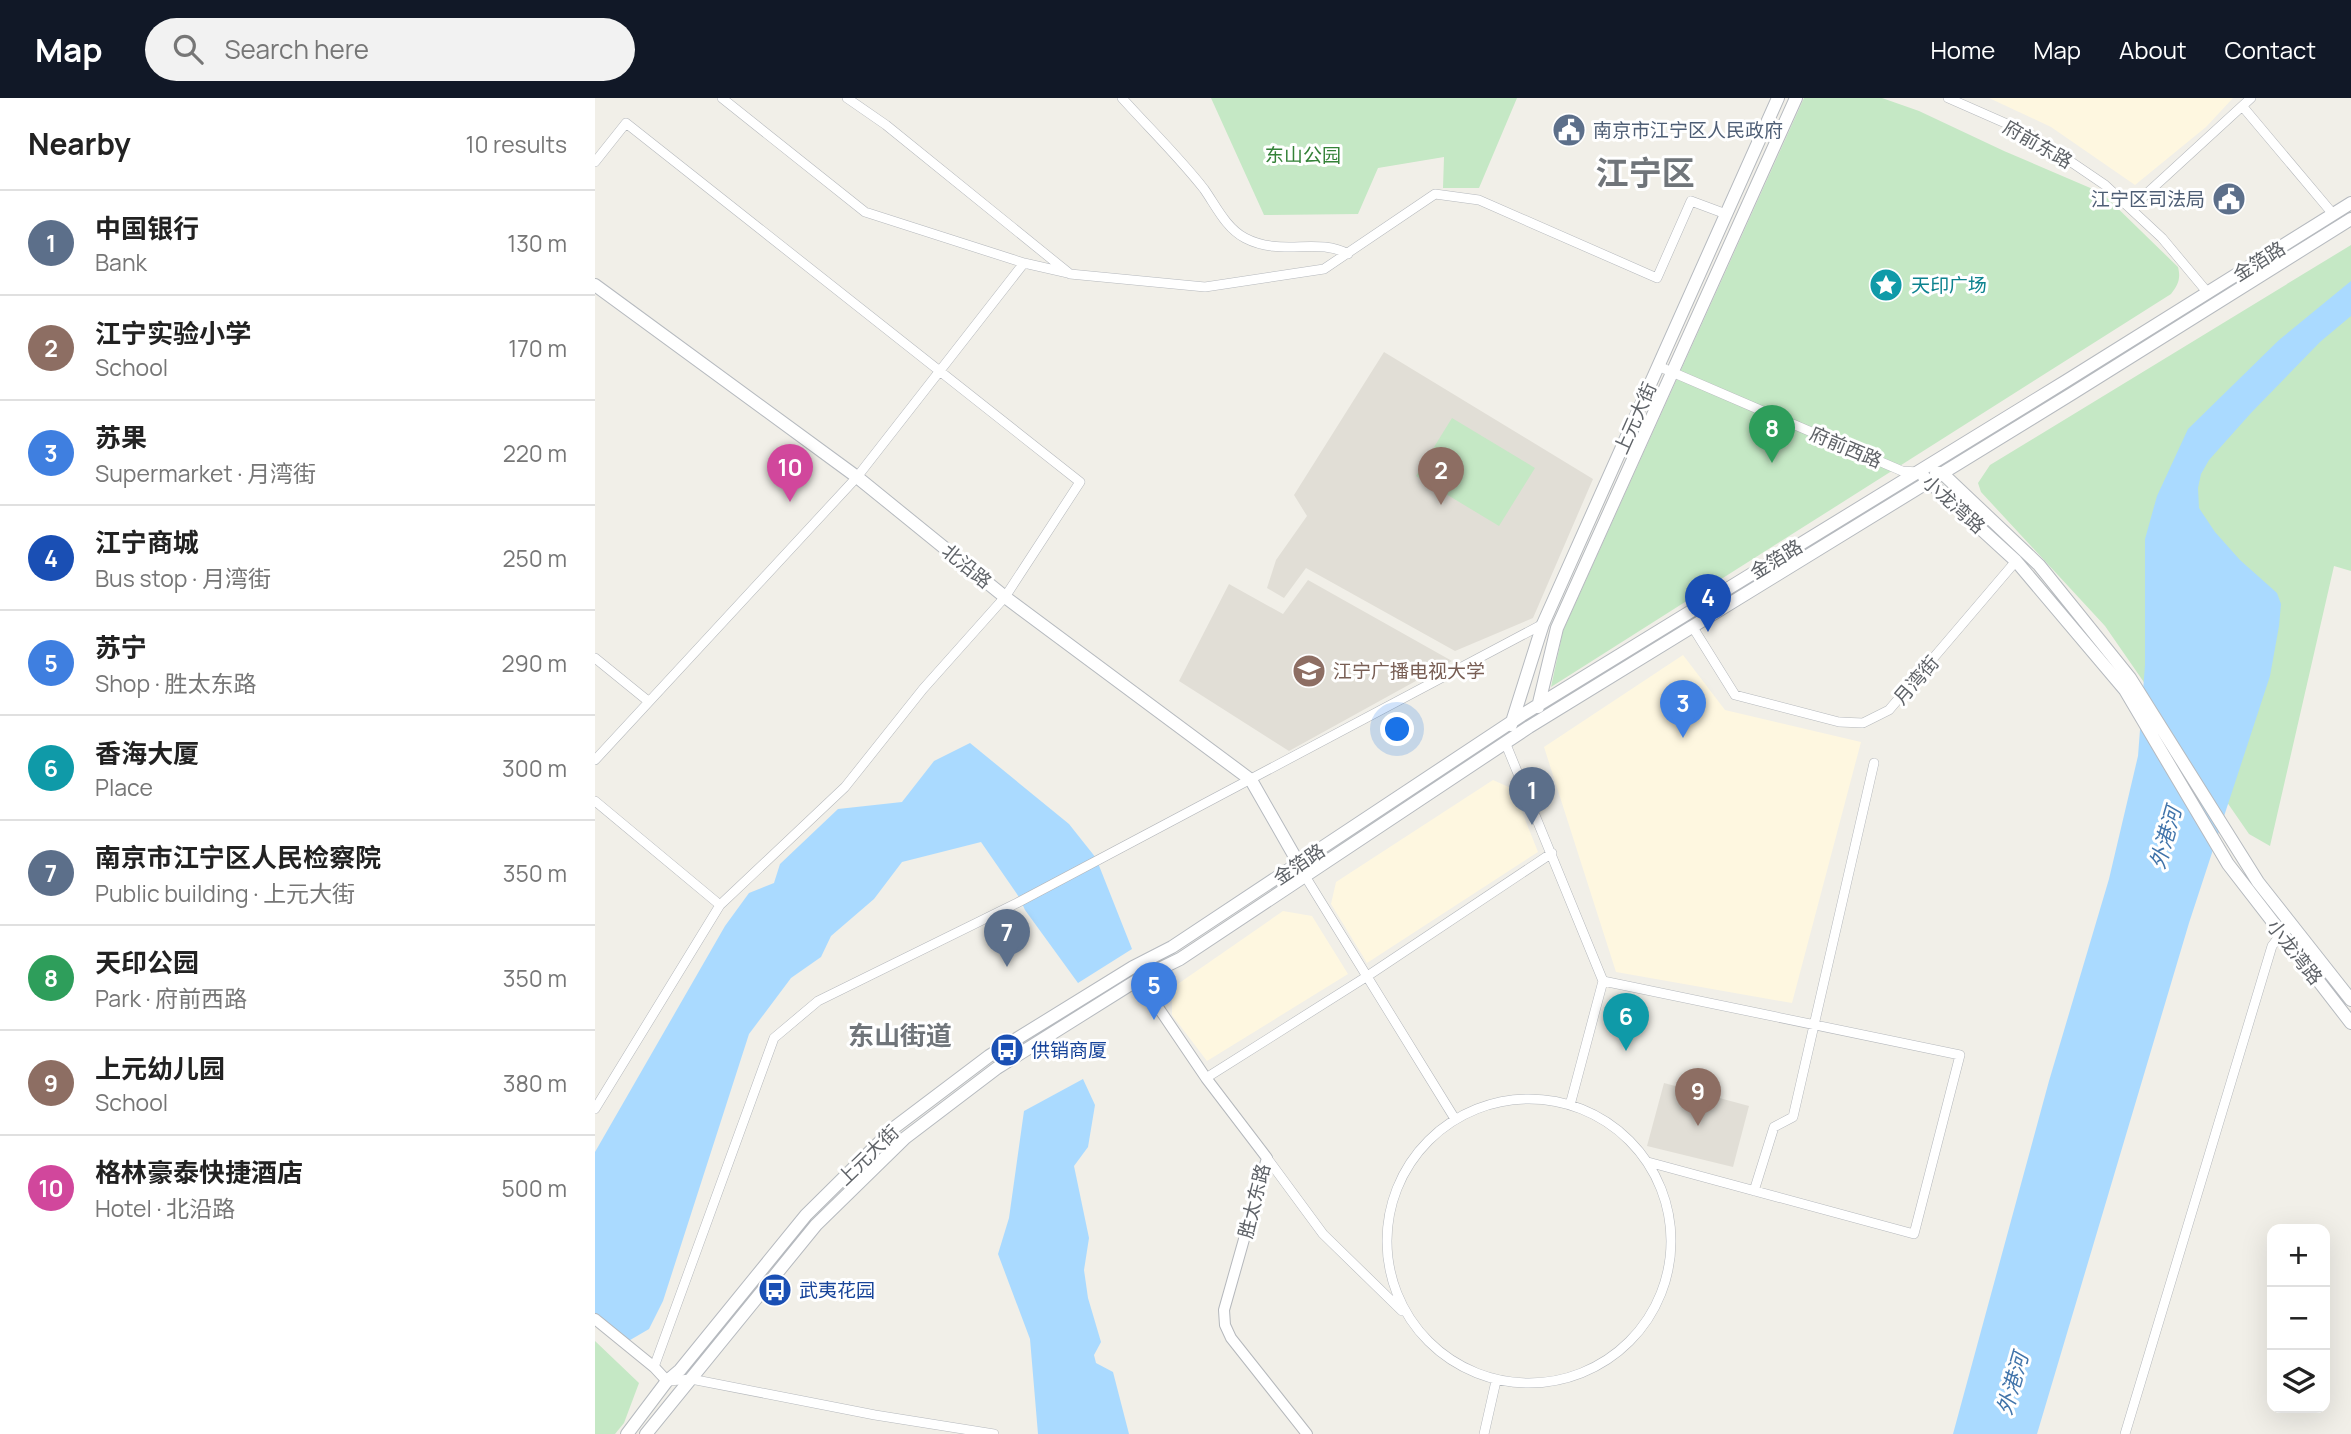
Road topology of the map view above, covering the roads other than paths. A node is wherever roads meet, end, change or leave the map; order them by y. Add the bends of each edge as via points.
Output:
1 (722, 98) edge
2 (847, 98) edge
3 (1122, 98) edge
4 (1778, 98) edge
5 (1796, 98) edge
6 (1948, 98) edge
7 (2251, 98) edge
8 (2243, 107) junction
9 (595, 162) edge
10 (2351, 203) edge
11 (2131, 208) junction
12 (1726, 214) junction
13 (2333, 214) junction
14 (2351, 219) edge
15 (1348, 254) junction
16 (1024, 263) junction
17 (1070, 274) junction
18 (595, 285) edge
19 (2208, 293) junction
20 (1658, 366) junction
21 (939, 370) junction
22 (1672, 372) junction
23 (1942, 473) junction
24 (856, 477) junction
25 (1924, 477) junction
26 (2016, 561) junction
27 (1005, 597) junction
28 (1543, 624) junction
29 (1692, 626) junction
30 (595, 658) edge
31 (2127, 684) junction
32 (648, 701) junction
33 (1539, 705) junction
34 (1512, 722) junction
35 (1529, 727) junction
36 (1505, 742) junction
37 (595, 760) edge
38 (1874, 763) dead end
39 (1251, 780) junction
40 (595, 801) edge
41 (1552, 853) junction
42 (1302, 870) junction
43 (720, 905) junction
44 (2293, 926) junction
45 (2281, 934) junction
46 (1176, 953) junction
47 (1366, 977) junction
48 (1139, 979) junction
49 (1603, 981) junction
50 (2351, 1000) edge
51 (2351, 1023) edge
52 (1814, 1025) junction
53 (1206, 1078) junction
54 (1570, 1105) junction
55 (595, 1109) edge
56 (1455, 1119) junction
57 (1267, 1158) junction
58 (1648, 1162) junction
59 (1754, 1191) junction
60 (1405, 1315) junction
61 (595, 1319) edge
62 (654, 1367) junction
63 (691, 1379) junction
64 (667, 1381) junction
65 (1496, 1381) junction
66 (627, 1434) edge
67 (646, 1434) edge
68 (995, 1434) edge
69 (1307, 1434) edge
70 (1484, 1434) edge
71 (2125, 1434) edge

1 - 16 street via 865,212
2 - 17 street
3 - 15 street via 1243,237 1271,248 1335,247
4 - 12 main road, 上元大街
5 - 22 main road, 上元大街
6 - 11 street, 府前东路 via 2031,135
7 - 8 street
8 - 11 street
8 - 13 street
9 - 21 street via 626,122
10 - 13 main road, 金箔路
11 - 19 street, 府前东路
12 - 15 street via 1691,201 1657,278 1479,200 1435,194
12 - 20 main road, 上元大街
13 - 19 main road, 金箔路
14 - 23 main road, 金箔路
15 - 17 street via 1324,269 1205,287
16 - 17 street
16 - 21 street
18 - 24 main road, 北沿路
19 - 25 main road, 金箔路
20 - 22 street, 府前西路
20 - 28 main road, 上元大街
21 - 24 street
21 - 27 street via 1080,482
22 - 25 street, 府前西路
22 - 33 main road, 上元大街 via 1557,628
23 - 25 main road, 金箔路
23 - 31 main road, 小龙湾路 via 2039,565
24 - 27 main road, 北沿路
24 - 32 street
25 - 26 main road, 小龙湾路
25 - 29 main road, 金箔路
25 - 33 main road, 金箔路
26 - 29 street, 月湾街 via 1889,710 1863,723 1839,722 1735,695
26 - 31 main road, 小龙湾路
27 - 39 main road, 北沿路
27 - 43 street via 845,787
28 - 34 main road, 上元大街
28 - 39 street
29 - 35 main road, 金箔路
30 - 32 street
31 - 44 main road, 小龙湾路 via 2258,882
31 - 45 main road, 小龙湾路 via 2228,864
32 - 37 street
33 - 34 main road, 金箔路
33 - 35 main road, 上元大街
34 - 36 main road, 上元大街
34 - 42 main road, 金箔路
35 - 36 main road, 金箔路
36 - 41 street
36 - 42 main road, 金箔路
38 - 52 street
39 - 42 main road, 北沿路
39 - 62 street via 818,1001 774,1038
40 - 43 street
41 - 47 street
41 - 49 street
42 - 46 main road, 金箔路
42 - 47 street
43 - 55 street
44 - 45 street
44 - 50 main road, 小龙湾路
45 - 51 main road, 小龙湾路
45 - 71 street via 2272,946
46 - 48 main road, 上元大街
46 - 64 main road, 上元大街 via 1133,967 989,1056 895,1127 806,1215
47 - 53 street
47 - 56 street
48 - 53 street, 胜太东路
48 - 63 main road, 上元大街 via 997,1068 905,1138 816,1225
49 - 52 street
49 - 54 street
52 - 59 street via 1793,1117 1775,1127
52 - 59 street via 1960,1055 1914,1234
53 - 57 street, 胜太东路
54 - 56 street via 1523,1098 1488,1104
54 - 58 street via 1593,1113 1624,1134
56 - 60 street via 1420,1149 1396,1188 1386,1233 1390,1279
57 - 60 street via 1323,1234
57 - 69 street, 胜太东路 via 1224,1310 1225,1325
58 - 59 street
58 - 65 street via 1668,1206 1671,1255 1658,1302 1631,1342 1591,1370 1544,1384
60 - 65 street via 1429,1345 1460,1367
61 - 62 street
62 - 64 street
63 - 64 street
63 - 67 main road, 上元大街
63 - 68 street
64 - 66 main road, 上元大街
65 - 70 street

